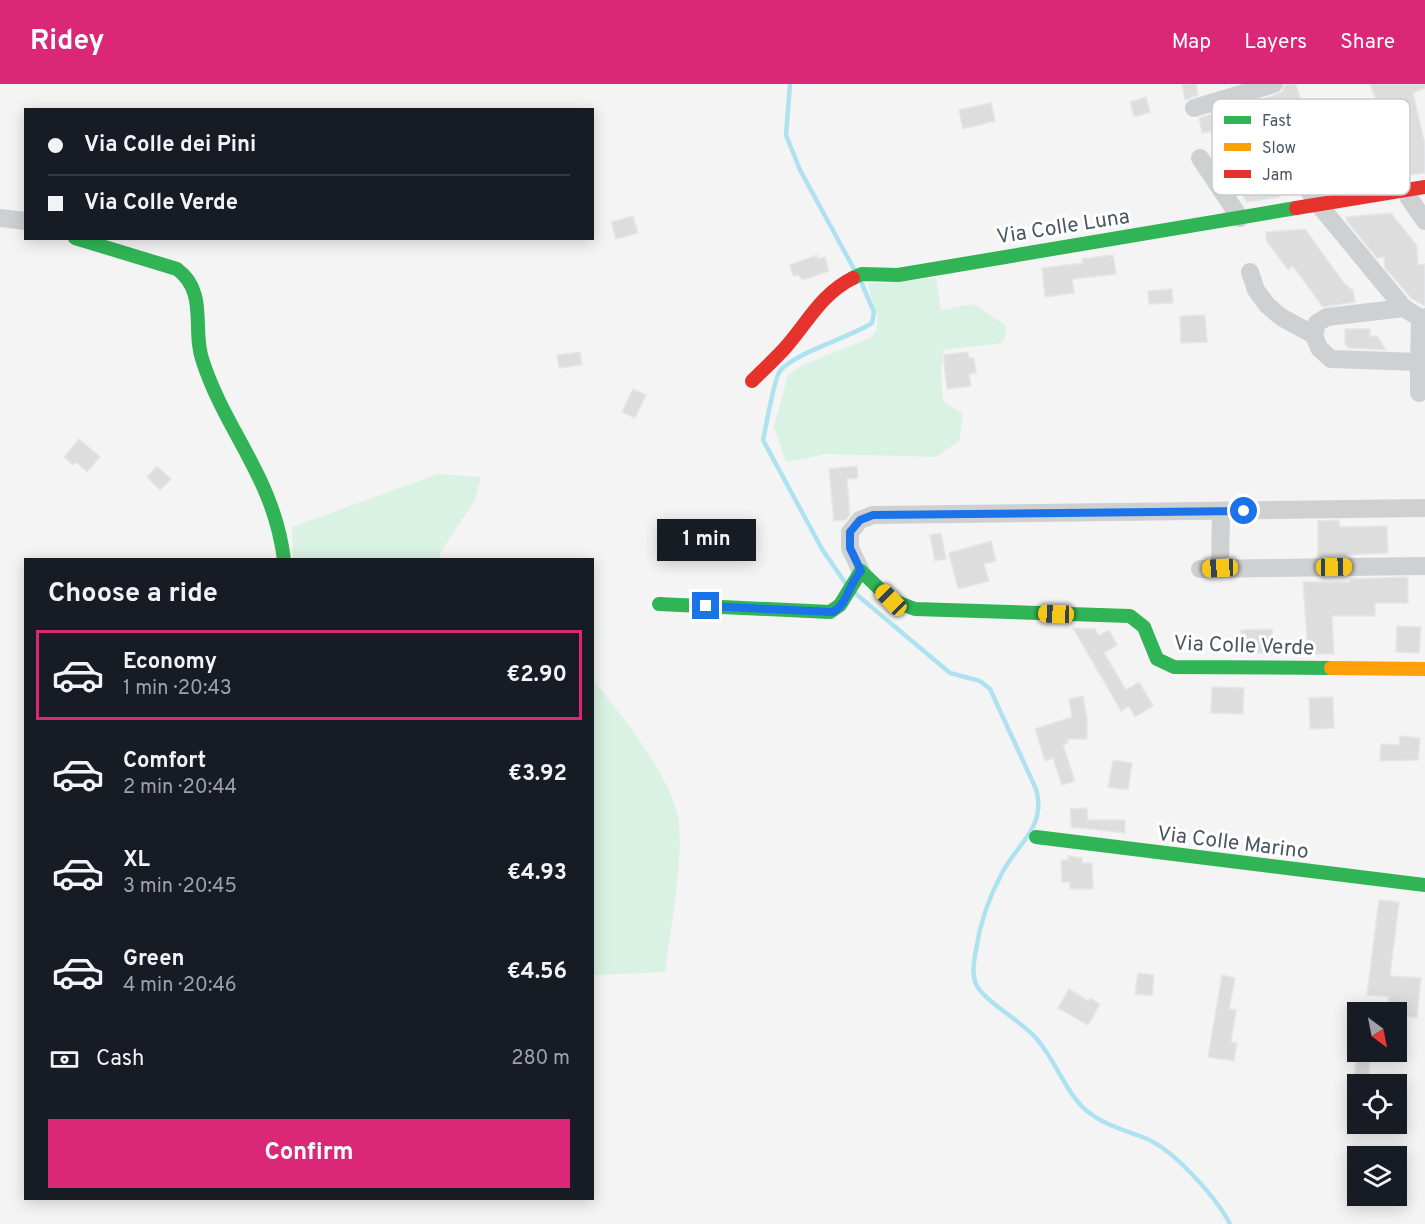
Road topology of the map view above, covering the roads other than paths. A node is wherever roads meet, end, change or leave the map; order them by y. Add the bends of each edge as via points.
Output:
1 (1274, 84) edge
2 (1224, 99) edge
3 (1212, 103) edge
4 (1194, 108) dead end
5 (1200, 158) dead end
6 (1212, 176) edge
7 (1425, 187) edge
8 (1410, 190) edge
9 (1225, 195) edge
10 (1311, 195) edge
11 (1377, 195) edge
12 (1409, 198) dead end
13 (1318, 205) junction
14 (0, 218) edge
15 (1240, 218) junction
16 (24, 221) edge
17 (1425, 221) edge
18 (82, 240) edge
19 (1250, 272) dead end
20 (1416, 314) edge
21 (1314, 335) junction
22 (1419, 362) junction
23 (752, 381) dead end
24 (1419, 393) dead end
25 (1425, 508) edge
26 (1221, 511) junction
27 (284, 558) edge
28 (1425, 566) edge
29 (1220, 568) junction
30 (1200, 569) dead end
31 (853, 582) junction
32 (659, 604) dead end
33 (1425, 669) edge
34 (1036, 837) dead end
35 (1425, 885) edge

1 - 2 street
3 - 4 street
5 - 6 street
7 - 8 street, Via Colle Luna
9 - 15 street
10 - 13 street
11 - 13 street, Via Colle Luna
12 - 17 street
13 - 15 street, Via Colle Luna
13 - 20 street
14 - 16 street
15 - 23 street, Via Colle Luna via 898,275 856,276 827,294 786,347
18 - 27 street via 177,269 189,278 196,295 202,362 273,504
19 - 21 street via 1256,290 1272,310
20 - 21 street via 1327,316 1317,323
20 - 22 street
21 - 22 street via 1321,351 1335,360
22 - 24 street
25 - 26 street
26 - 29 street
26 - 31 street via 873,515 860,520 850,532
28 - 29 street
29 - 30 street
31 - 32 street via 839,608 826,613
31 - 33 street, Via Colle Verde via 915,609 1130,616 1144,627 1157,659 1174,668
34 - 35 street, Via Colle Marino

